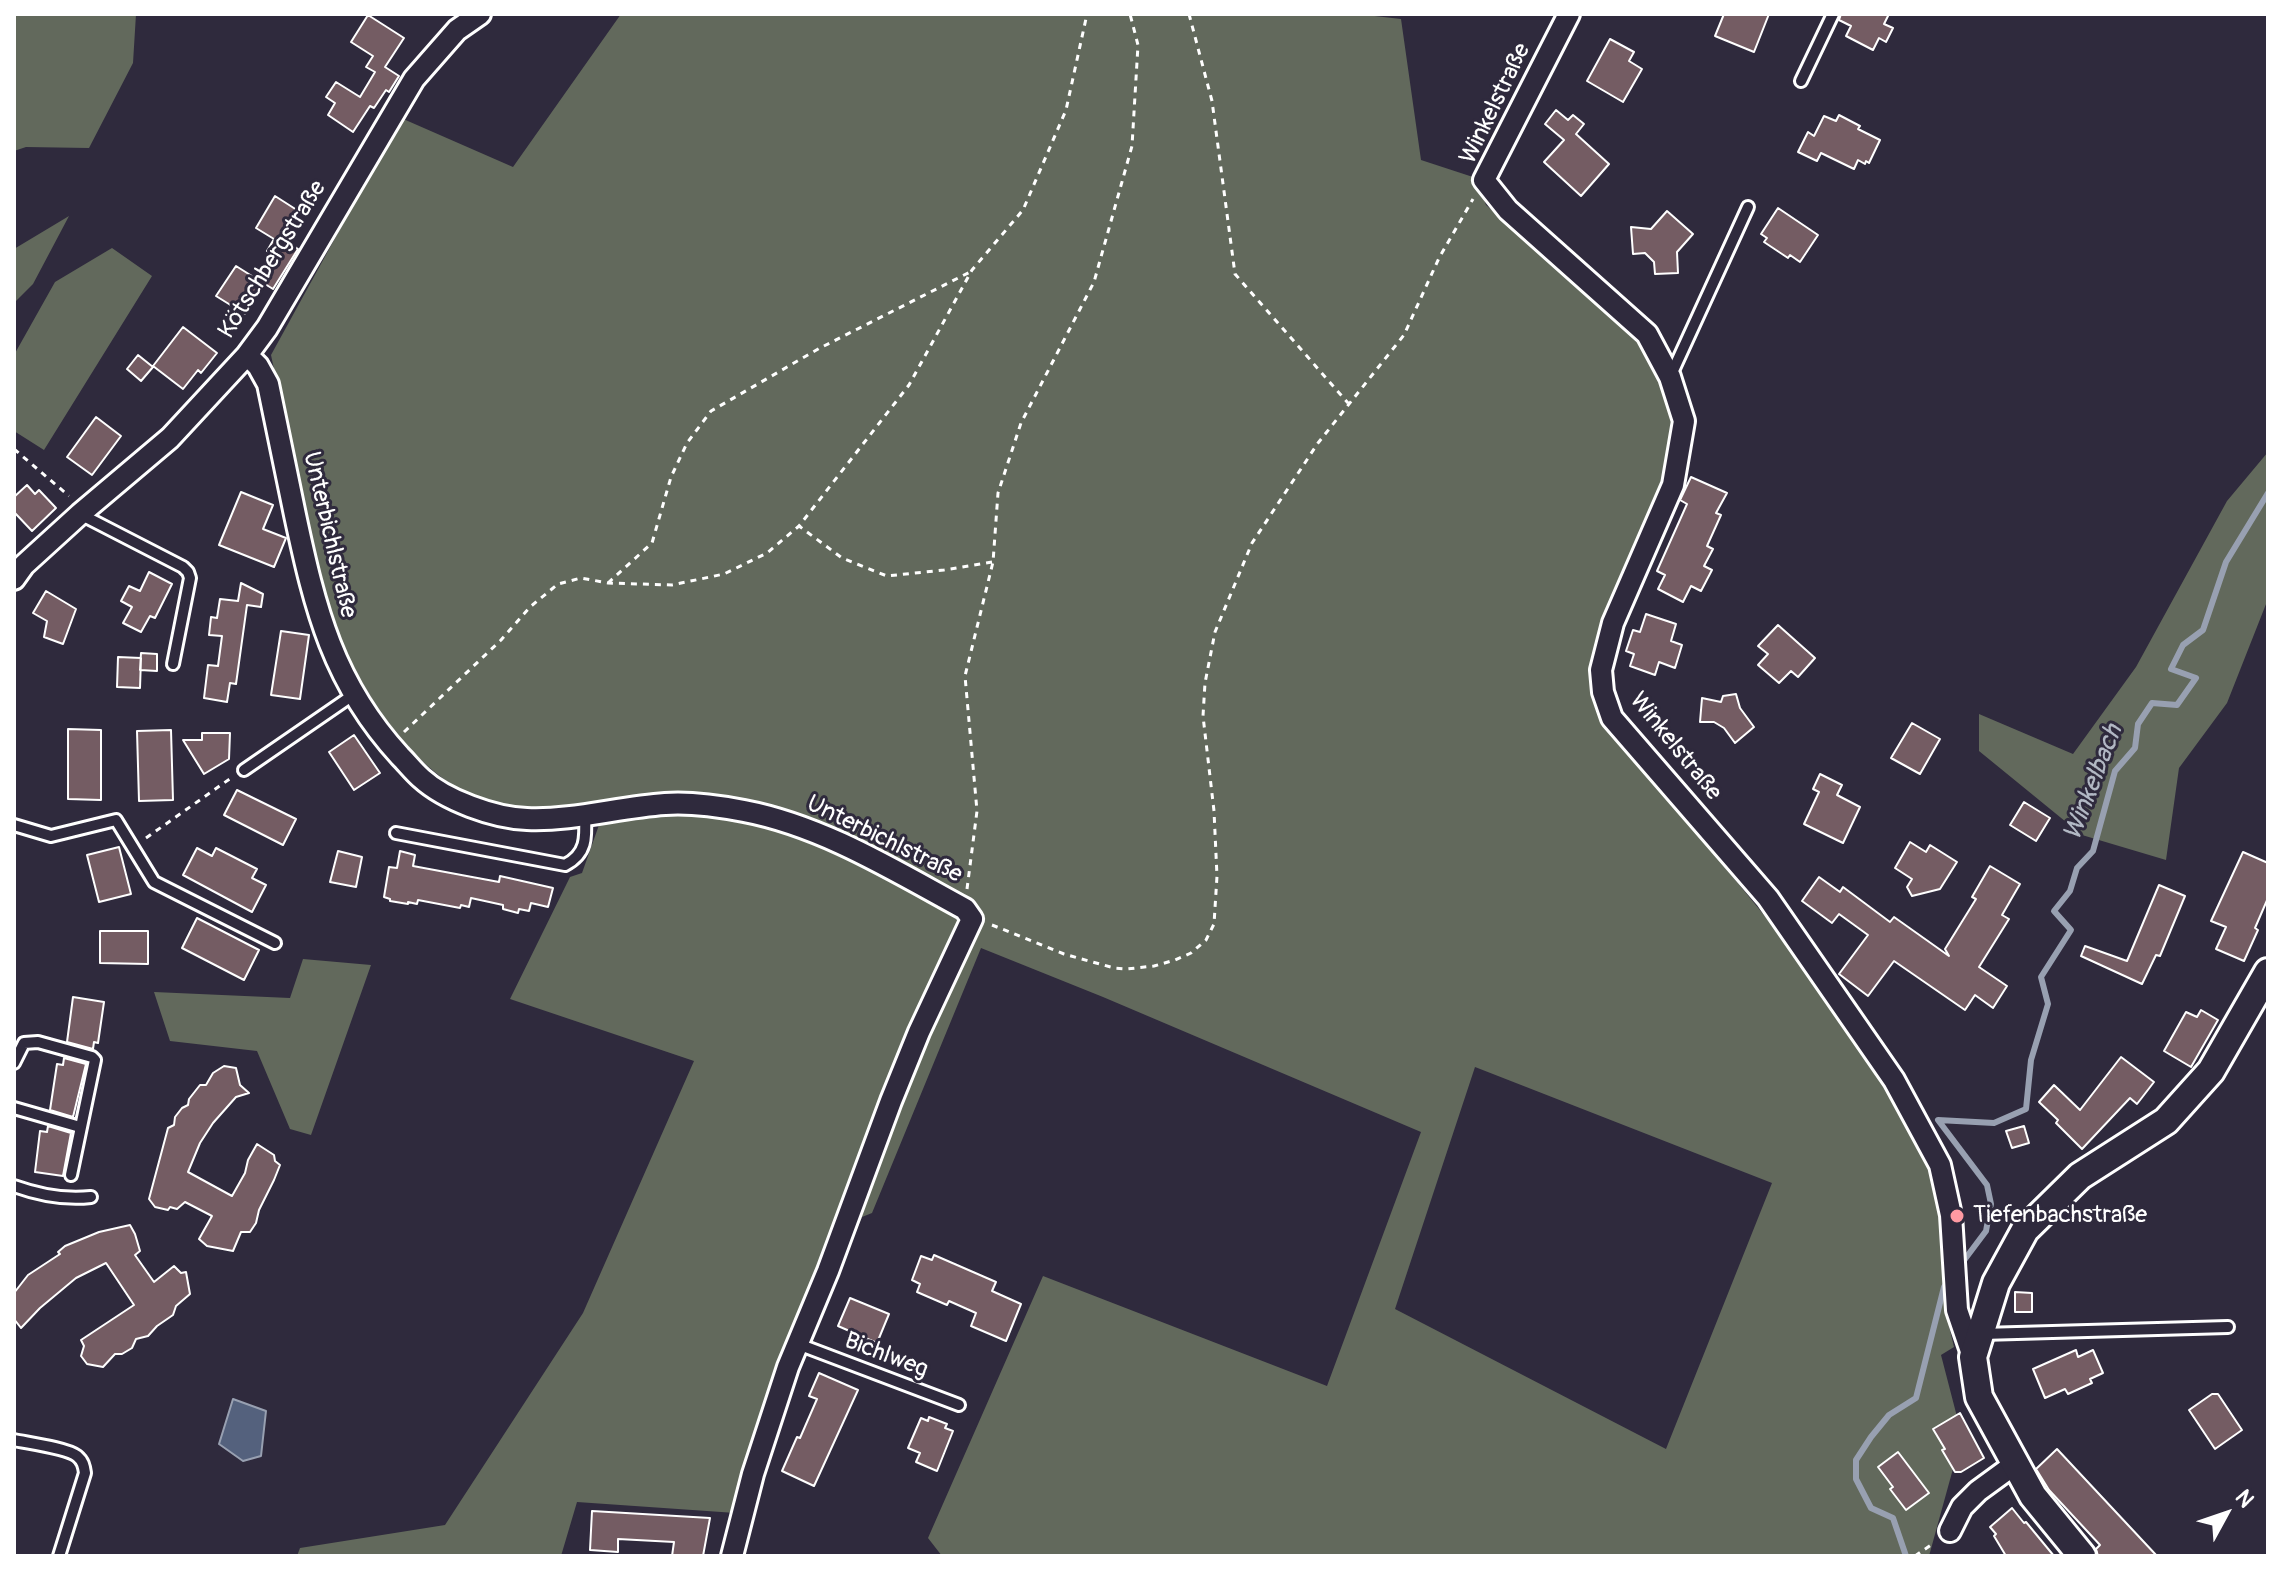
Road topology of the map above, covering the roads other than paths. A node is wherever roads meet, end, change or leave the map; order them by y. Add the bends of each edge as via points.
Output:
1 (480, 14) edge
2 (1569, 14) edge
3 (1833, 14) edge
4 (1801, 81) dead end
5 (1748, 207) dead end
6 (247, 355) junction
7 (1670, 377) junction
8 (83, 512) junction
9 (14, 579) edge
10 (173, 664) dead end
11 (353, 695) junction
12 (244, 770) road end
13 (585, 815) junction
14 (14, 825) edge
15 (396, 833) dead end
16 (275, 943) dead end
17 (2268, 972) edge
18 (14, 1063) edge
19 (14, 1108) edge
20 (80, 1127) junction
21 (71, 1175) dead end
22 (14, 1186) edge
23 (91, 1197) dead end
24 (2228, 1327) dead end
25 (798, 1344) junction
26 (1976, 1345) junction
27 (959, 1405) dead end
28 (14, 1440) edge
29 (2015, 1464) junction
30 (1950, 1531) dead end
31 (59, 1556) edge
32 (732, 1556) edge
33 (2082, 1556) edge

1 - 6 street, Kötschbergstraße via 457,30 414,79
2 - 7 street, Winkelstraße via 1484,180 1508,210 1647,334
3 - 4 lane
5 - 7 lane
6 - 8 street, Kötschbergstraße via 170,438
6 - 11 street, Unterbichlstraße via 268,384 311,589
7 - 26 street, Winkelstraße via 1684,421 1673,485 1613,623 1601,670 1603,692 1612,718 1768,898 1894,1080 1940,1165 1951,1215 1957,1310
8 - 9 street, Kötschbergstraße
8 - 10 lane via 188,572
11 - 12 lane
11 - 13 street, Unterbichlstraße via 422,780 445,795 527,819
13 - 15 lane via 581,850 565,865
13 - 25 street, Unterbichlstraße via 682,804 784,820 889,868 967,912 971,923 919,1032
14 - 16 lane via 51,836 116,820 154,882
17 - 26 street via 2211,1071 2166,1121 2080,1176 2025,1230 1996,1283
18 - 20 lane via 29,1042 92,1057
19 - 20 lane
20 - 21 lane
22 - 23 lane via 53,1196
24 - 26 lane
25 - 27 lane, Bichlweg
25 - 32 street, Unterbichlstraße via 769,1421
26 - 29 street via 1979,1397
28 - 31 lane via 82,1460 85,1473
29 - 30 street via 1962,1507
29 - 33 street via 2033,1496

